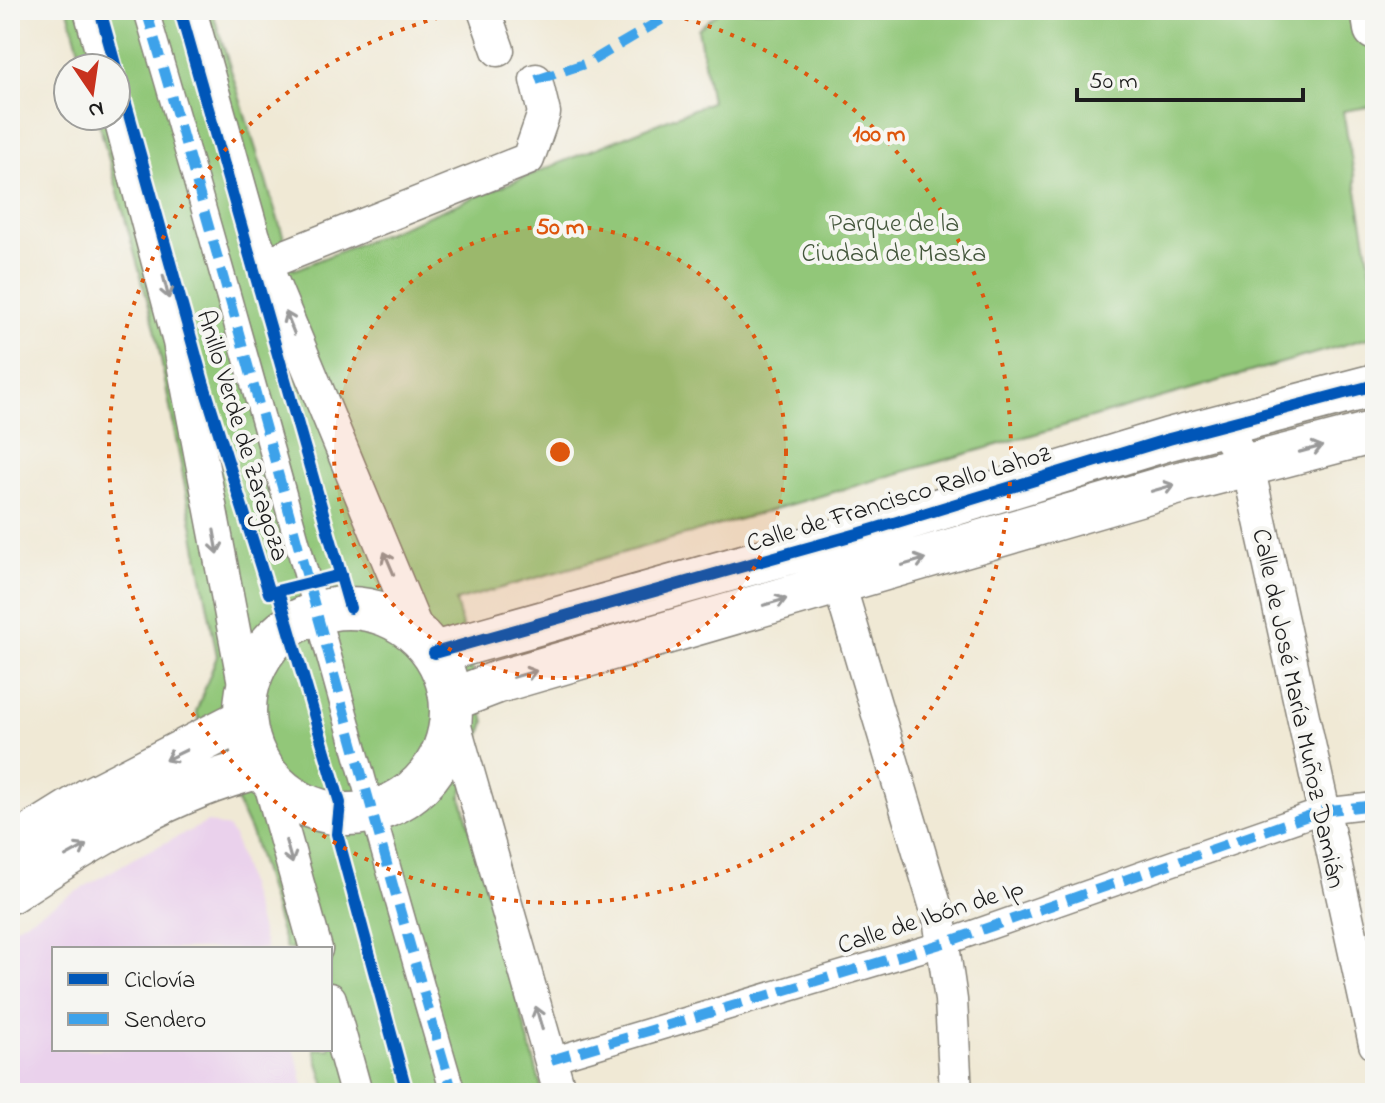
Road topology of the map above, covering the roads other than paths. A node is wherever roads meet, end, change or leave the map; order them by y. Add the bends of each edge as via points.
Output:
1 (90, 10) edge
2 (146, 10) edge
3 (190, 10) edge
4 (484, 10) edge
5 (1372, 10) edge
6 (1375, 29) edge
7 (498, 50) dead end
8 (102, 52) edge
9 (536, 80) dead end
10 (123, 132) edge
11 (265, 264) junction
12 (1375, 385) edge
13 (1221, 426) junction
14 (1375, 432) edge
15 (1248, 466) junction
16 (839, 584) junction
17 (319, 611) junction
18 (426, 644) junction
19 (246, 707) junction
20 (451, 708) junction
21 (265, 772) junction
22 (1375, 805) edge
23 (371, 811) junction
24 (1322, 811) junction
25 (10, 848) edge
26 (10, 892) edge
27 (944, 943) junction
28 (315, 947) edge
29 (332, 1006) edge
30 (1375, 1044) edge
31 (551, 1060) junction
32 (356, 1093) edge
33 (453, 1093) edge
34 (560, 1093) edge
35 (956, 1093) edge

1 - 8 street
2 - 17 street, Anillo Verde de Zaragoza
3 - 11 street
4 - 7 street
5 - 6 street
9 - 11 street via 544,113 528,159
10 -> 19 street via 179,342
18 -> 11 street
12 - 13 street, Calle de Francisco Rallo Lahoz
13 - 15 street, Calle de José María Muñoz Damián
13 - 18 street, Calle de Francisco Rallo Lahoz
15 -> 14 street
16 -> 15 street
15 - 24 street, Calle de José María Muñoz Damián
20 -> 16 street via 498,682
16 - 27 street
17 - 18 street via 354,607 389,616
17 - 19 street via 289,626 269,645 254,667
17 - 23 street, Anillo Verde de Zaragoza
18 - 20 street via 446,675
19 - 21 street via 249,742
19 -> 25 street
20 - 23 street via 446,742 435,766 418,787
31 -> 20 street
21 - 23 street via 289,796 315,808 339,814
26 -> 21 street via 161,805 210,783
21 -> 28 street
22 - 24 street, Calle de Ibón de Ip
23 - 33 street, Anillo Verde de Zaragoza
24 - 27 street, Calle de Ibón de Ip
24 - 30 street, Calle de José María Muñoz Damián
27 - 31 street, Calle de Ibón de Ip
27 - 35 street
29 - 32 street
31 - 34 street

